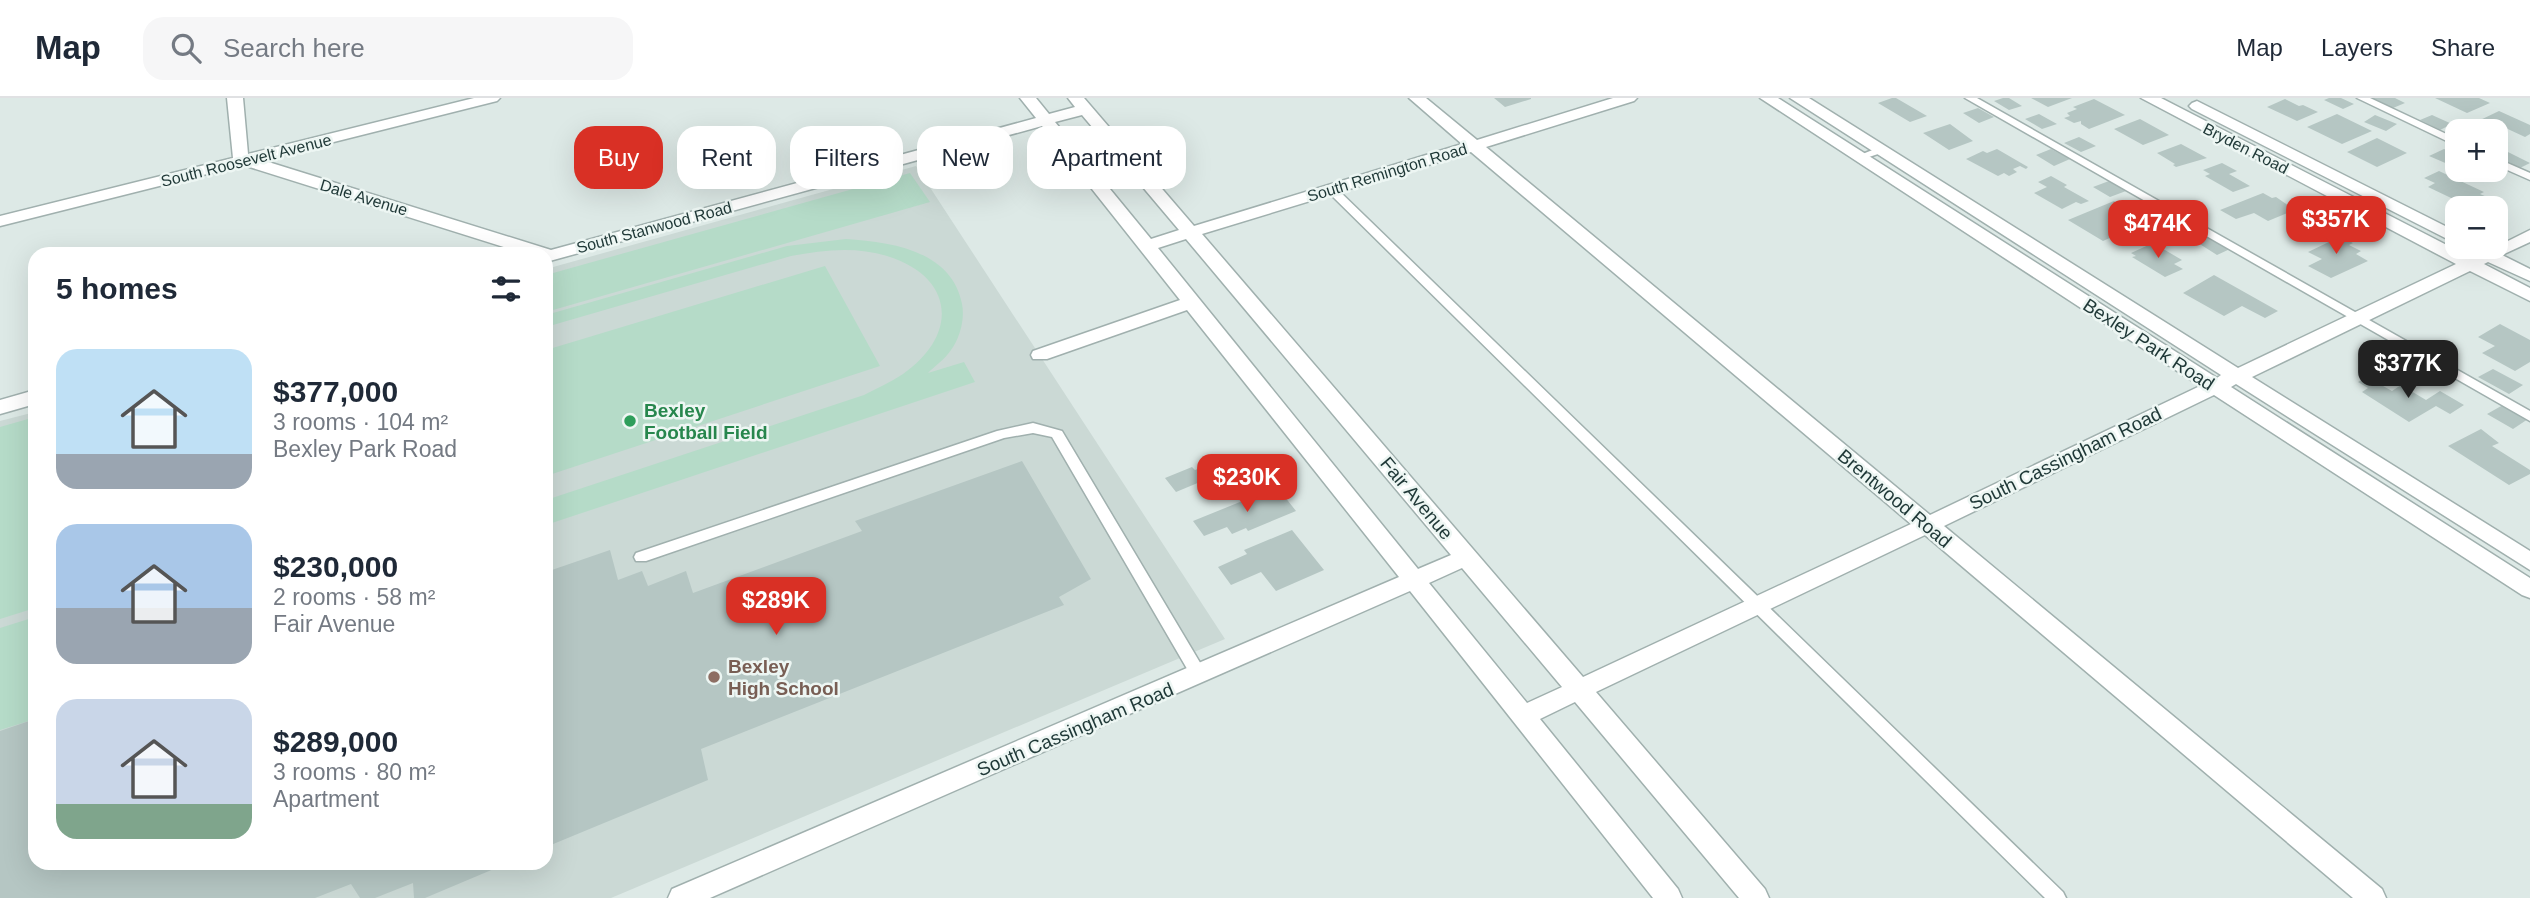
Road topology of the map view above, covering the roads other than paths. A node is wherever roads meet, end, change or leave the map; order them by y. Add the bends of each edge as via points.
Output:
1 (235, 98) edge
2 (492, 98) edge
3 (1028, 98) edge
4 (1417, 98) edge
5 (1629, 98) edge
6 (1769, 98) edge
7 (1798, 98) edge
8 (1970, 98) edge
9 (2149, 98) edge
10 (2181, 98) edge
11 (2362, 98) edge
12 (1081, 103) edge
13 (1045, 120) junction
14 (2445, 137) edge
15 (1475, 146) junction
16 (2274, 146) junction
17 (1880, 150) junction
18 (2256, 153) junction
19 (1860, 157) junction
20 (247, 161) junction
21 (2508, 167) edge
22 (2530, 177) edge
23 (1331, 189) junction
24 (0, 221) edge
25 (1190, 232) junction
26 (2445, 233) edge
27 (2530, 235) edge
28 (2445, 241) edge
29 (2508, 243) edge
30 (2030, 245) junction
31 (1146, 246) junction
32 (521, 247) edge
33 (553, 253) edge
34 (2009, 253) junction
35 (2468, 259) edge
36 (2481, 259) edge
37 (2486, 259) edge
38 (2530, 276) edge
39 (2530, 295) edge
40 (1191, 302) junction
41 (2356, 318) junction
42 (1040, 355) dead end
43 (2235, 375) junction
44 (2214, 386) junction
45 (28, 399) edge
46 (0, 407) edge
47 (2530, 417) edge
48 (1927, 525) junction
49 (2486, 534) junction
50 (2465, 547) junction
51 (641, 557) dead end
52 (1467, 557) junction
53 (2530, 562) edge
54 (1414, 580) junction
55 (2530, 589) edge
56 (1756, 605) junction
57 (1199, 675) junction
58 (1579, 689) junction
59 (1522, 716) junction
60 (681, 898) edge
61 (1669, 898) edge
62 (1756, 898) edge
63 (2057, 898) edge
64 (2373, 898) edge

1 - 20 street via 240,157
2 - 20 street, South Roosevelt Avenue
3 - 13 street
4 - 15 street, Brentwood Road
5 - 15 street, South Remington Road
6 - 19 street, Bexley Park Road
7 - 17 street, Bexley Park Road
8 - 41 lane
9 - 18 street, Bryden Road
10 - 16 street, Bryden Road
11 - 14 lane
12 - 13 street, South Stanwood Road
12 - 25 street, Fair Avenue
13 - 31 street
13 - 33 street, South Stanwood Road
15 - 23 street, South Remington Road
15 - 48 street, Brentwood Road
16 - 18 lane
16 - 26 street, Bryden Road
17 - 19 lane
17 - 30 street, Bexley Park Road
18 - 28 street, Bryden Road
19 - 34 street, Bexley Park Road
20 - 24 street, South Roosevelt Avenue
20 - 32 street, Dale Avenue
21 - 22 lane
23 - 25 street, South Remington Road
23 - 56 lane
25 - 31 street, South Remington Road
25 - 52 street, Fair Avenue
27 - 29 street, South Cassingham Road
30 - 34 lane
30 - 43 street, Bexley Park Road
31 - 40 street
34 - 44 street, Bexley Park Road
35 - 41 street, South Cassingham Road
36 - 39 street, Bryden Road
37 - 38 street, Bryden Road
40 - 42 street
40 - 54 street
41 - 43 street, South Cassingham Road
41 - 47 lane
43 - 44 street, South Cassingham Road
43 - 49 street, Bexley Park Road
44 - 48 street, South Cassingham Road
44 - 50 street, Bexley Park Road
45 - 46 street
48 - 56 street, South Cassingham Road
48 - 64 street, Brentwood Road
49 - 50 lane
49 - 53 street, Bexley Park Road
50 - 55 street, Bexley Park Road
51 - 57 lane via 1002,434 1033,428 1057,434
52 - 54 street, South Cassingham Road
52 - 58 street, Fair Avenue
54 - 57 street, South Cassingham Road
54 - 59 street
56 - 58 street, South Cassingham Road
56 - 63 lane
57 - 60 street, South Cassingham Road
58 - 59 street, South Cassingham Road
58 - 62 street, Fair Avenue
59 - 61 street

